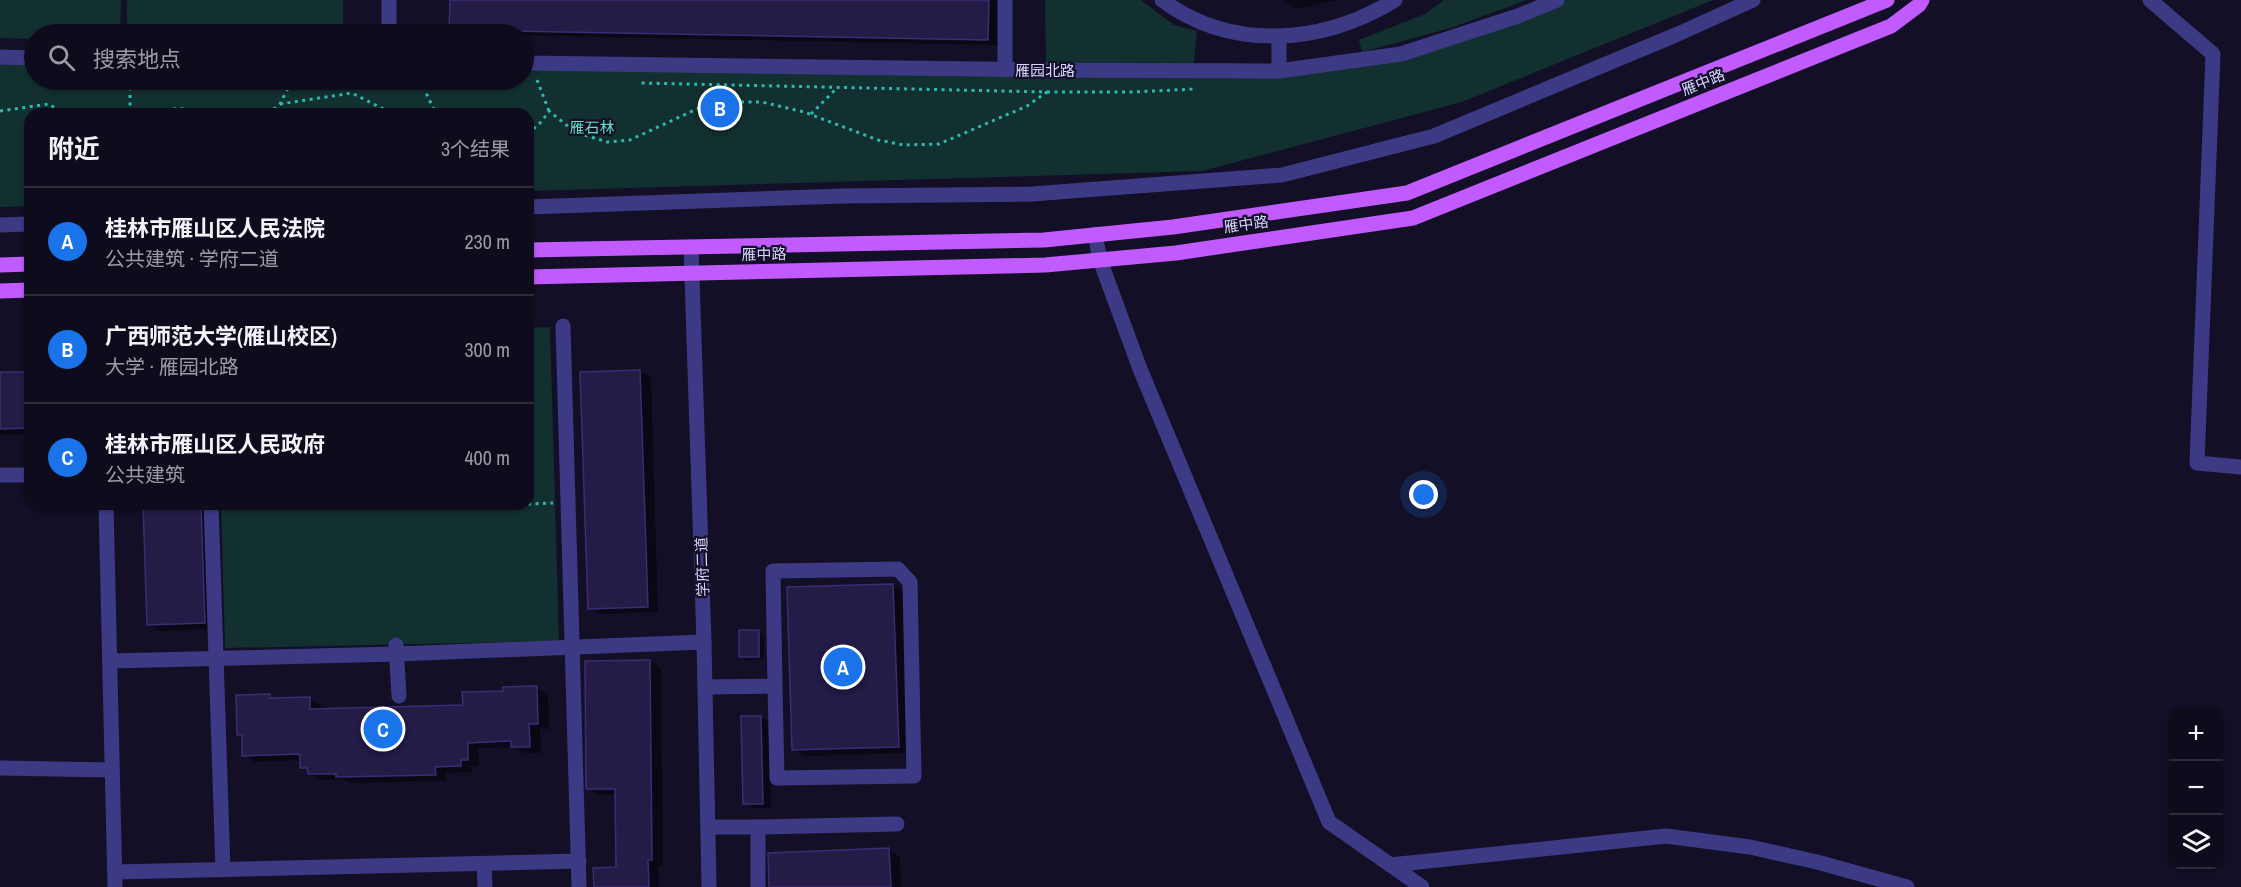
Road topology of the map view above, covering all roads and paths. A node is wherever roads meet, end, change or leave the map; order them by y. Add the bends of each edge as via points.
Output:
1 (389, 0) edge
2 (1005, 0) edge
3 (1162, 0) edge
4 (1395, 0) edge
5 (1557, 0) edge
6 (1754, 0) edge
7 (1922, 0) edge
8 (2150, 0) edge
9 (1883, 1) edge
10 (389, 24) edge
11 (1279, 38) junction
12 (0, 57) edge
13 (24, 58) edge
14 (534, 63) edge
15 (1005, 70) junction
16 (1279, 71) junction
17 (534, 80) edge
18 (631, 82) dead end
19 (837, 88) junction
20 (1202, 88) dead end
21 (130, 90) edge
22 (287, 90) edge
23 (425, 90) edge
24 (1047, 92) junction
25 (280, 104) junction
26 (55, 108) edge
27 (130, 108) edge
28 (275, 108) edge
29 (381, 108) edge
30 (433, 108) edge
31 (0, 111) edge
32 (549, 111) junction
33 (811, 114) junction
34 (534, 128) edge
35 (534, 207) edge
36 (24, 224) edge
37 (0, 225) edge
38 (1095, 234) junction
39 (692, 246) junction
40 (534, 250) edge
41 (1100, 260) junction
42 (24, 264) edge
43 (0, 265) edge
44 (692, 274) junction
45 (534, 277) edge
46 (24, 290) edge
47 (0, 291) edge
48 (563, 326) dead end
49 (2241, 467) edge
50 (24, 474) edge
51 (0, 475) edge
52 (567, 503) junction
53 (534, 504) edge
54 (106, 510) edge
55 (211, 510) edge
56 (704, 642) junction
57 (571, 648) junction
58 (396, 649) junction
59 (216, 658) junction
60 (110, 661) junction
61 (776, 686) junction
62 (705, 687) junction
63 (399, 696) dead end
64 (0, 768) edge
65 (111, 770) junction
66 (897, 824) dead end
67 (708, 827) junction
68 (758, 827) junction
69 (579, 861) junction
70 (484, 864) junction
71 (1390, 865) junction
72 (223, 870) junction
73 (115, 880) edge
74 (485, 887) edge
75 (579, 887) edge
76 (709, 887) edge
77 (758, 887) edge
78 (1422, 887) edge
79 (1907, 887) edge

1 - 10 street
2 - 15 street
3 - 11 street via 1175,10 1223,31
4 - 11 street via 1331,29
5 - 16 street, 雁园北路 via 1401,54
6 - 35 street via 1434,136 1282,175 1032,194 832,196
7 - 41 main road, 雁中路 via 1891,26 1413,218 1176,253
8 - 49 street via 2213,54 2197,463
9 - 38 main road, 雁中路 via 1407,193 1173,227
11 - 16 street
12 - 13 street
14 - 15 street, 雁园北路
15 - 16 street, 雁园北路
17 - 32 path
18 - 19 path
19 - 24 path
19 - 33 path
20 - 24 path
21 - 27 path
22 - 25 path
23 - 30 path
24 - 33 path via 1027,106 939,144 904,145 878,140
25 - 28 path
25 - 29 path via 352,93
26 - 31 path via 49,104
32 - 33 path via 575,132 607,142 630,140 699,108 730,102 762,102
32 - 34 path
36 - 37 street
38 - 39 main road, 雁中路 via 1044,240
38 - 41 street
39 - 40 main road, 雁中路
39 - 44 street, 学府二道
41 - 44 main road, 雁中路 via 1045,265
41 - 71 street via 1140,369 1329,822
42 - 43 main road
44 - 45 main road, 雁中路
44 - 56 street, 学府二道
46 - 47 main road
48 - 52 street
50 - 51 street
52 - 53 path
52 - 57 street
54 - 60 street
55 - 59 street
56 - 57 street
56 - 62 street, 学府二道
57 - 58 street
57 - 69 street
58 - 59 street
58 - 63 street
59 - 60 street
59 - 72 street
60 - 65 street
61 - 61 street via 773,571 898,569 910,582 914,776 777,778
61 - 62 street
62 - 67 street, 学府二道
64 - 65 street
65 - 73 street
66 - 68 street
67 - 68 street
67 - 76 street, 学府二道
68 - 77 street
69 - 70 street
69 - 75 street
70 - 72 street
70 - 74 street
71 - 78 street
71 - 79 street via 1666,836 1750,846
72 - 73 street

